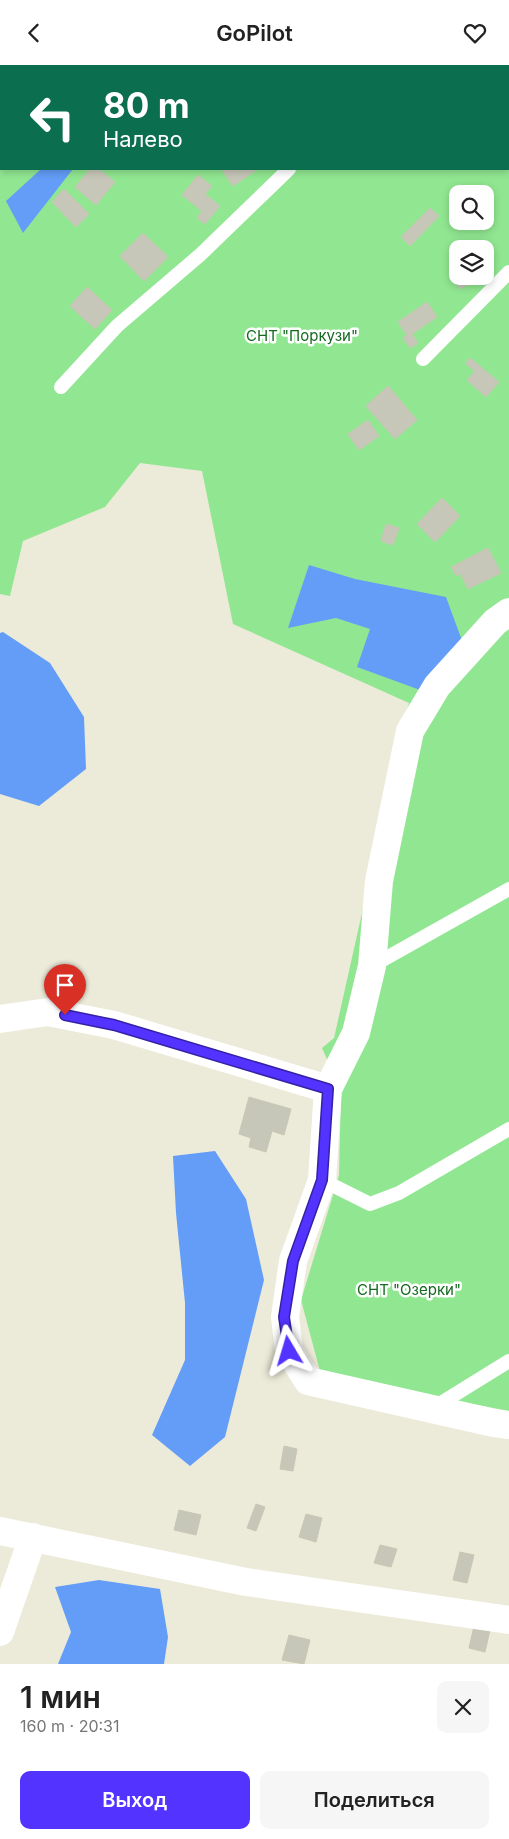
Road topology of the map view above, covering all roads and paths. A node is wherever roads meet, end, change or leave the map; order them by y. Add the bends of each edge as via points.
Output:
1 (288, 170) edge
2 (509, 272) edge
3 (423, 359) dead end
4 (60, 387) dead end
5 (509, 613) edge
6 (509, 889) edge
7 (372, 966) junction
8 (0, 1019) edge
9 (328, 1089) junction
10 (509, 1129) edge
11 (322, 1180) junction
12 (509, 1361) edge
13 (432, 1409) junction
14 (509, 1425) edge
15 (0, 1531) edge
16 (33, 1537) junction
17 (509, 1620) edge
18 (0, 1632) edge

1 - 4 lane via 200,255 117,326
2 - 3 lane
5 - 7 street via 495,622 437,686 410,731 379,881
6 - 7 lane
7 - 9 street via 356,1033
8 - 9 street via 48,1012 114,1025
9 - 11 street
10 - 11 lane via 399,1193 370,1203
11 - 13 street via 293,1261 284,1317 289,1351 308,1381
12 - 13 lane
13 - 14 street
15 - 16 street
16 - 17 street via 246,1583
16 - 18 street

